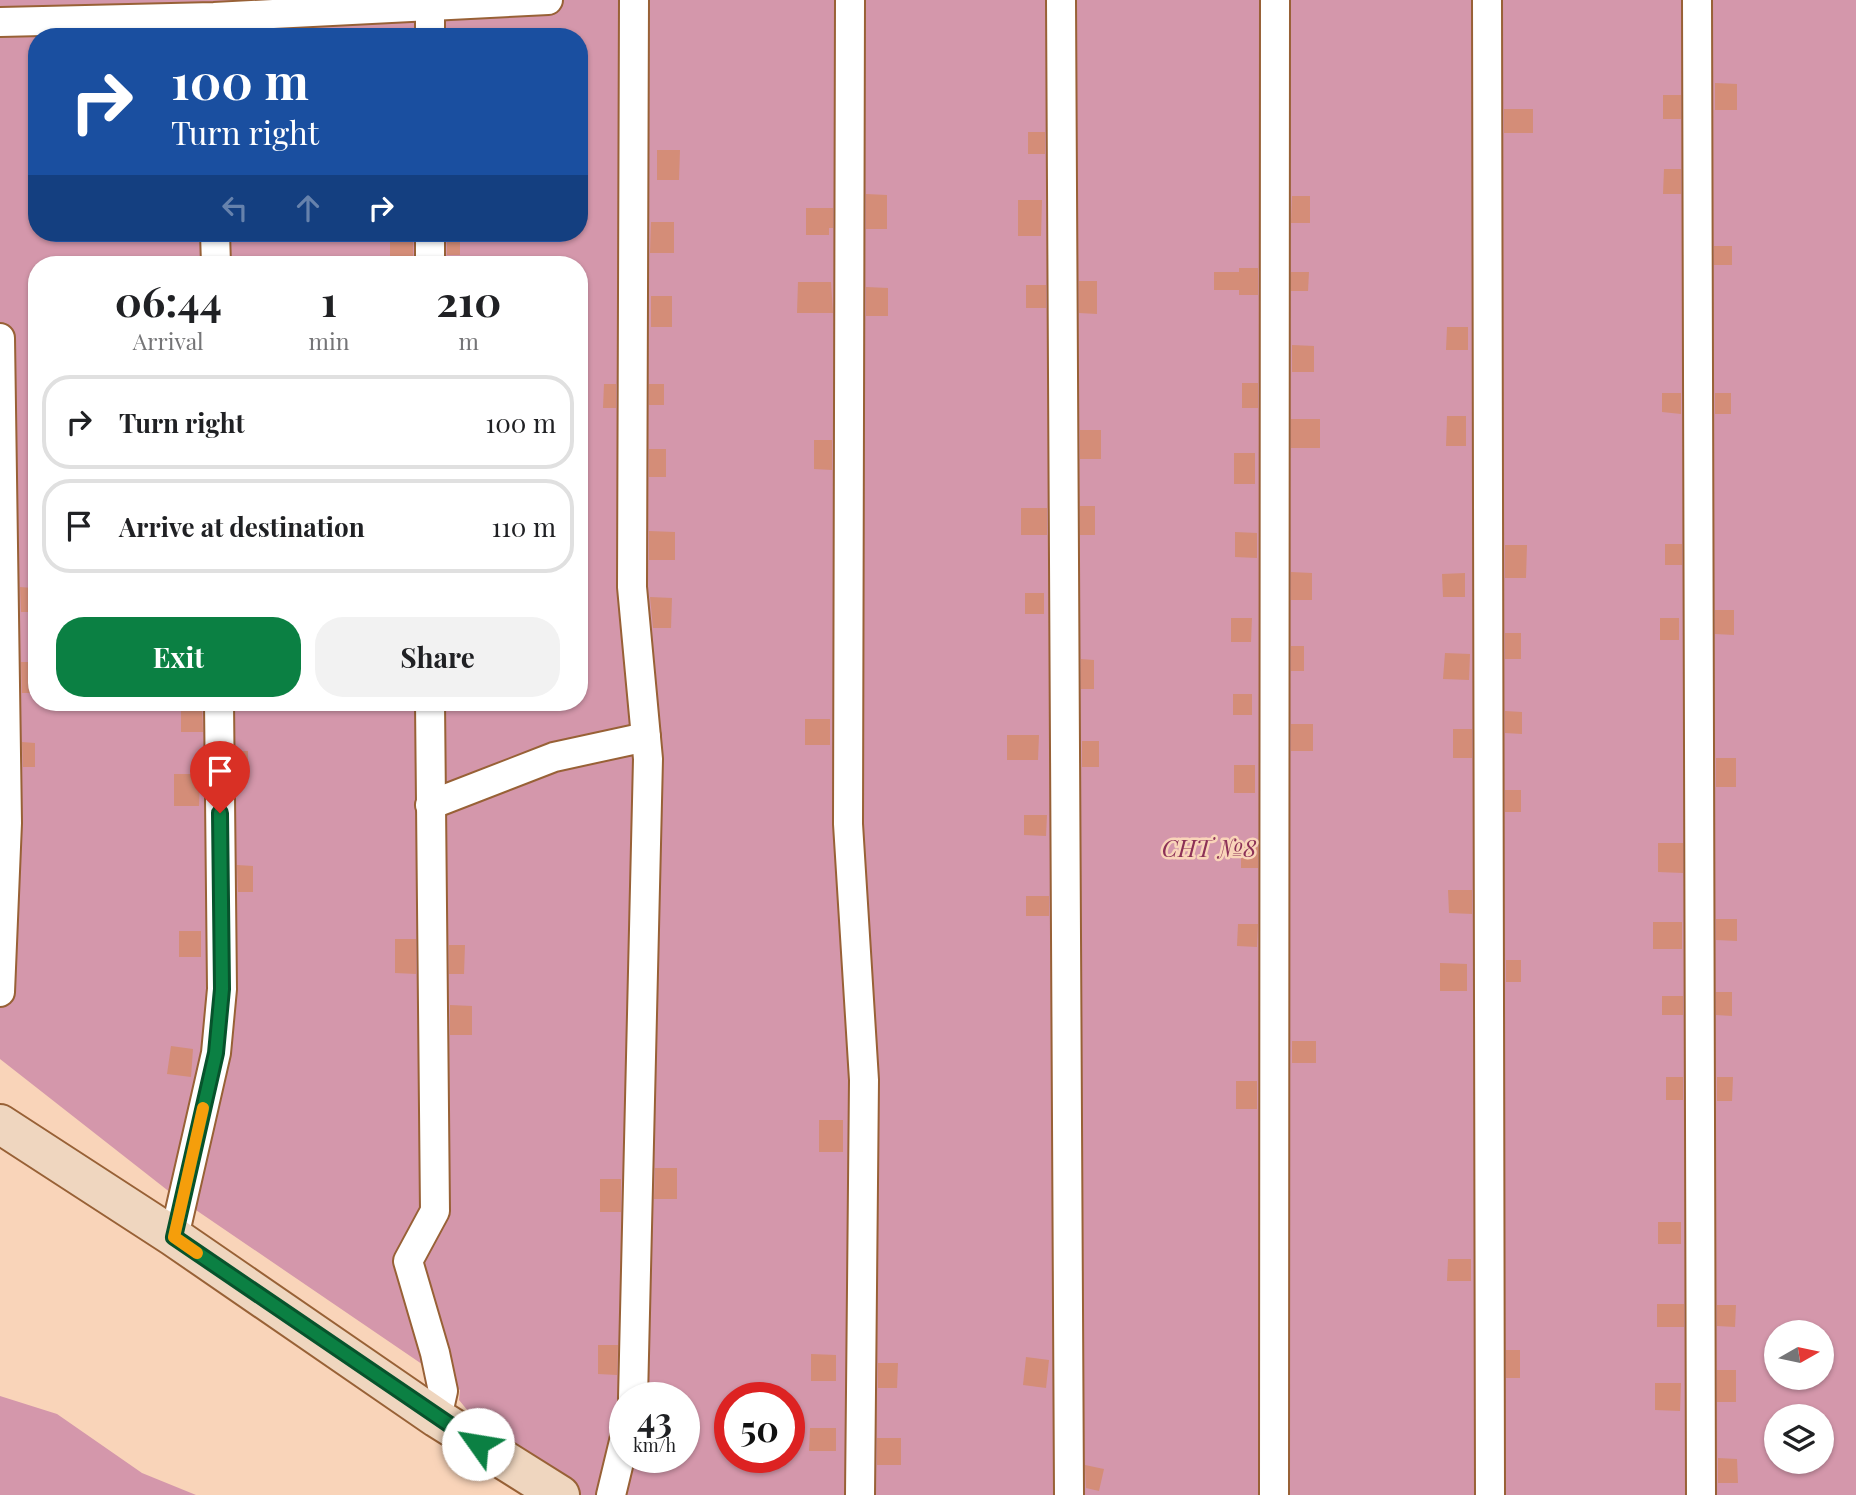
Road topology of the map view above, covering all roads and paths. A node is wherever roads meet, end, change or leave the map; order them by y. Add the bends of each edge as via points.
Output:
1 (548, 0) edge
2 (634, 0) edge
3 (850, 0) edge
4 (1061, 0) edge
5 (1275, 0) edge
6 (1487, 0) edge
7 (1697, 0) edge
8 (430, 3) edge
9 (214, 18) edge
10 (0, 22) edge
11 (430, 28) edge
12 (0, 338) edge
13 (219, 711) edge
14 (430, 711) edge
15 (646, 737) junction
16 (429, 805) junction
17 (0, 992) edge
18 (0, 1124) edge
19 (174, 1237) junction
20 (633, 1382) edge
21 (437, 1418) junction
22 (616, 1473) edge
23 (560, 1495) edge
24 (611, 1495) edge
25 (860, 1495) edge
26 (1069, 1495) edge
27 (1274, 1495) edge
28 (1490, 1495) edge
29 (1701, 1495) edge

1 - 8 street
2 - 15 street via 632,587
3 - 25 street via 848,824 863,1080
4 - 26 street
5 - 27 street
6 - 28 street
7 - 29 street
8 - 9 street
8 - 11 street
9 - 10 street
12 - 17 street via 6,823
13 - 19 street via 222,989 216,1053
14 - 16 street
15 - 16 street via 555,757
15 - 20 street
16 - 21 street via 435,1211 408,1261 443,1391
18 - 19 main road
19 - 21 main road
21 - 23 main road
22 - 24 street

